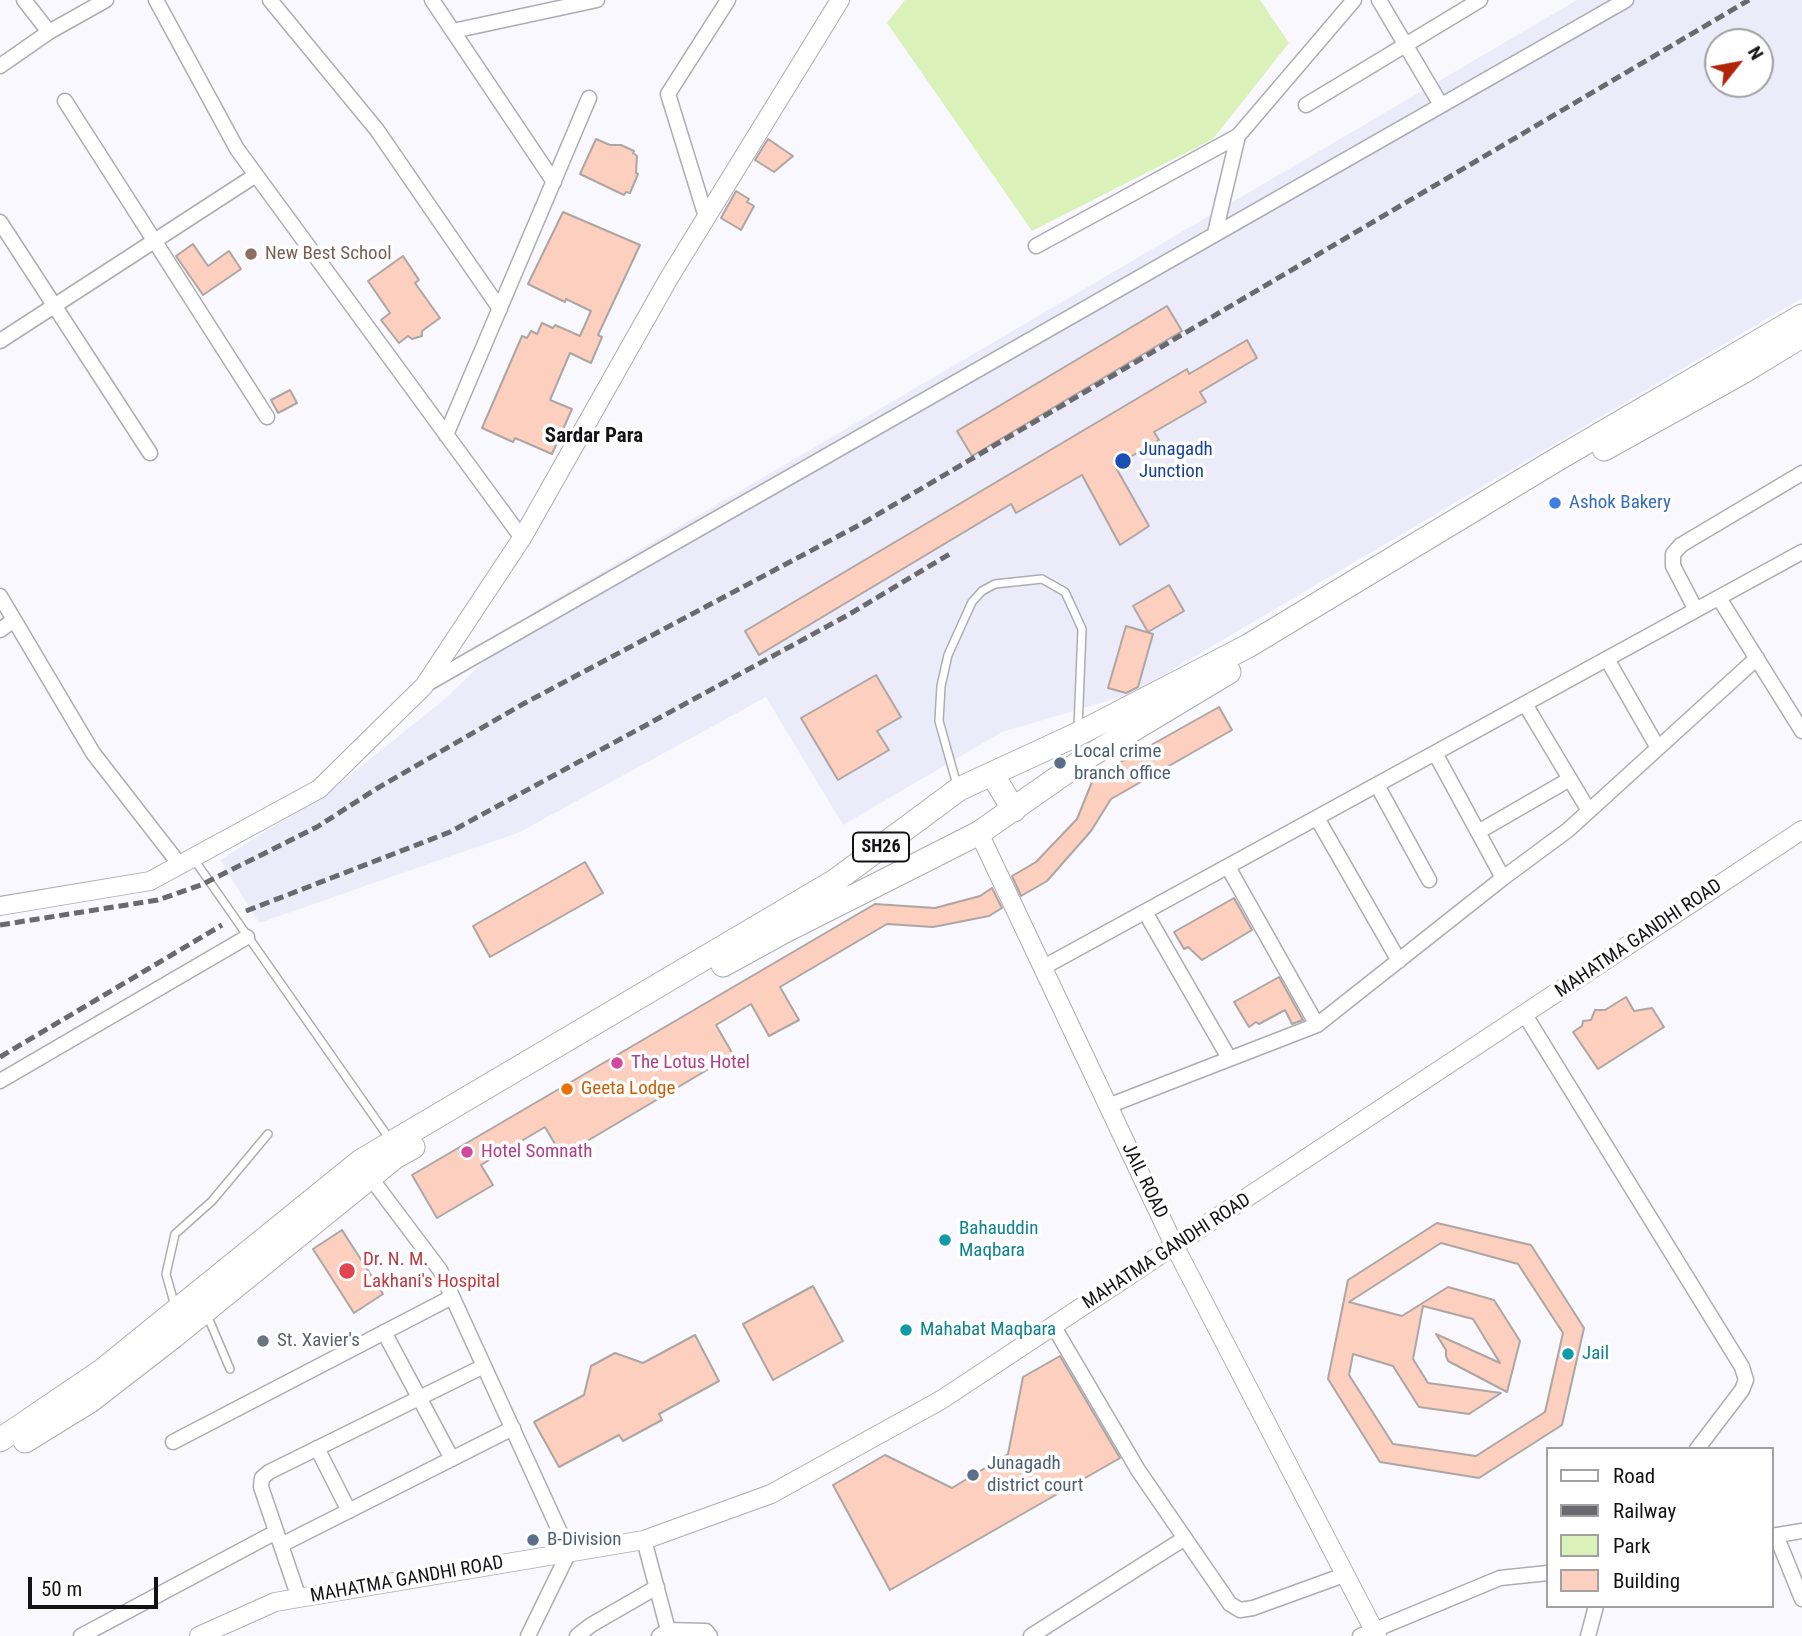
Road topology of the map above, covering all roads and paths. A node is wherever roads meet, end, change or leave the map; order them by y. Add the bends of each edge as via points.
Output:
1 (24, 0) edge
2 (106, 0) edge
3 (156, 0) edge
4 (271, 0) edge
5 (597, 0) edge
6 (728, 0) edge
7 (840, 0) edge
8 (1379, 0) edge
9 (1480, 0) edge
10 (1626, 0) edge
11 (1351, 1) edge
12 (440, 2) edge
13 (453, 31) junction
14 (49, 32) junction
15 (1406, 46) junction
16 (0, 66) edge
17 (589, 98) dead end
18 (65, 101) dead end
19 (1306, 104) dead end
20 (1441, 105) junction
21 (1238, 136) junction
22 (256, 174) junction
23 (554, 182) junction
24 (706, 217) junction
25 (0, 222) edge
26 (1215, 233) junction
27 (154, 241) junction
28 (1036, 246) dead end
29 (53, 307) junction
30 (500, 309) junction
31 (1802, 316) edge
32 (1802, 336) edge
33 (0, 341) edge
34 (267, 417) dead end
35 (446, 435) junction
36 (150, 453) dead end
37 (1802, 473) edge
38 (522, 538) junction
39 (1802, 552) edge
40 (0, 596) edge
41 (1719, 598) junction
42 (1696, 610) junction
43 (14, 620) junction
44 (0, 630) edge
45 (1757, 658) junction
46 (1607, 659) junction
47 (424, 686) junction
48 (1525, 704) junction
49 (1802, 731) edge
50 (1078, 734) junction
51 (1658, 748) junction
52 (1435, 753) junction
53 (992, 774) junction
54 (1570, 779) junction
55 (1377, 785) junction
56 (959, 789) junction
57 (1014, 810) junction
58 (1589, 810) junction
59 (1317, 818) junction
60 (1802, 830) edge
61 (1478, 832) junction
62 (979, 833) junction
63 (897, 835) junction
64 (186, 861) junction
65 (914, 865) junction
66 (1228, 866) junction
67 (1503, 878) junction
68 (1429, 880) dead end
69 (0, 906) edge
70 (1145, 912) junction
71 (247, 937) junction
72 (1399, 961) junction
73 (1042, 968) junction
74 (1525, 1015) junction
75 (1317, 1024) junction
76 (1229, 1058) junction
77 (0, 1082) edge
78 (1108, 1106) junction
79 (268, 1134) dead end
80 (396, 1148) junction
81 (370, 1177) junction
82 (1175, 1247) junction
83 (452, 1297) junction
84 (176, 1310) junction
85 (205, 1311) junction
86 (1054, 1327) junction
87 (384, 1332) junction
88 (484, 1366) junction
89 (230, 1370) dead end
90 (419, 1398) junction
91 (513, 1429) junction
92 (0, 1440) edge
93 (173, 1442) dead end
94 (1699, 1447) edge
95 (317, 1448) junction
96 (0, 1455) edge
97 (452, 1459) junction
98 (349, 1511) junction
99 (1802, 1531) edge
100 (1774, 1536) edge
101 (279, 1538) junction
102 (1185, 1538) junction
103 (644, 1540) junction
104 (569, 1552) junction
105 (1546, 1573) edge
106 (1344, 1575) junction
107 (657, 1587) junction
108 (299, 1598) junction
109 (1802, 1598) edge
110 (1595, 1608) edge
111 (664, 1633) edge
112 (1370, 1634) edge
113 (80, 1636) edge
114 (199, 1636) edge
115 (528, 1636) edge
116 (578, 1636) edge
117 (710, 1636) edge
118 (1032, 1636) edge
119 (1588, 1636) edge

1 - 14 street
2 - 14 street
3 - 22 street via 237,149
4 - 30 street via 377,130
5 - 13 street
6 - 24 street via 668,94
7 - 24 street
8 - 15 street
9 - 15 street
10 - 20 street
11 - 21 street
12 - 13 street
13 - 23 street
14 - 16 street
15 - 19 street
15 - 20 street
17 - 23 street
18 - 27 street
20 - 26 street
21 - 26 street
21 - 28 street
22 - 27 street
22 - 35 street
23 - 30 street
24 - 38 street
25 - 29 street
26 - 47 street
27 - 29 street
27 - 34 street
29 - 33 street
29 - 36 street
30 - 35 street
31 - 50 main road, SH26 via 1248,646
32 - 57 main road, SH26 via 1379,581 1086,758
35 - 38 street
37 - 42 street via 1673,554 1673,566
38 - 47 street
39 - 41 street
40 - 43 street
41 - 42 street
41 - 45 street
42 - 46 street
43 - 44 street
43 - 64 street via 93,753
45 - 49 street
45 - 51 street
46 - 48 street
46 - 51 street
47 - 64 street via 320,789
48 - 52 street
48 - 54 street
50 - 53 main road, SH26
50 - 56 lane via 1082,629 1065,592 1042,579 995,584 972,602 948,655 941,687 939,721
51 - 58 street
52 - 55 street
52 - 61 street
53 - 56 main road, SH26
53 - 57 main road
54 - 58 street
54 - 61 street
55 - 59 street
55 - 68 street
56 - 63 main road, SH26
57 - 62 main road, SH26
58 - 67 street
59 - 66 street
59 - 72 street
60 - 74 street, MAHATMA GANDHI ROAD
61 - 67 street
62 - 65 main road, SH26
62 - 73 street, JAIL ROAD
63 - 65 main road
63 - 80 main road, SH26 via 835,881
64 - 69 street via 150,881
64 - 71 lane
65 - 80 main road, SH26 via 785,931
66 - 70 street
66 - 75 street
67 - 72 street
70 - 73 street
70 - 76 street
71 - 77 street
71 - 80 lane
72 - 75 street
73 - 78 street, JAIL ROAD
74 - 82 street, MAHATMA GANDHI ROAD
74 - 94 street via 1742,1367 1746,1380 1742,1390
75 - 76 street
76 - 78 street
78 - 82 street, JAIL ROAD
79 - 84 lane via 240,1171 175,1234 166,1274
80 - 81 main road, SH26
80 - 84 main road, SH26 via 361,1161
81 - 83 street via 440,1270
81 - 85 main road, SH26
82 - 86 street, MAHATMA GANDHI ROAD
82 - 106 street, JAIL ROAD
83 - 87 street
83 - 88 street
84 - 92 main road, SH26 via 103,1370
85 - 89 lane
85 - 96 main road, SH26 via 90,1401
86 - 102 street via 1138,1470
86 - 103 street, MAHATMA GANDHI ROAD via 941,1400 771,1494
87 - 90 street
87 - 93 street
88 - 90 street
88 - 91 street
90 - 95 street
90 - 97 street
91 - 97 street
91 - 104 street
95 - 98 street
95 - 101 street via 262,1478
97 - 98 street
98 - 101 street
99 - 100 street
100 - 109 street
101 - 108 street
101 - 113 street
102 - 106 street via 1230,1605 1240,1610
102 - 118 street
103 - 104 street, MAHATMA GANDHI ROAD
103 - 107 street
104 - 108 street, MAHATMA GANDHI ROAD
104 - 115 street
105 - 112 street via 1500,1578
106 - 112 street, JAIL ROAD
107 - 111 street
107 - 116 street
108 - 114 street, MAHATMA GANDHI ROAD via 275,1602
110 - 119 street
111 - 117 street via 706,1631

